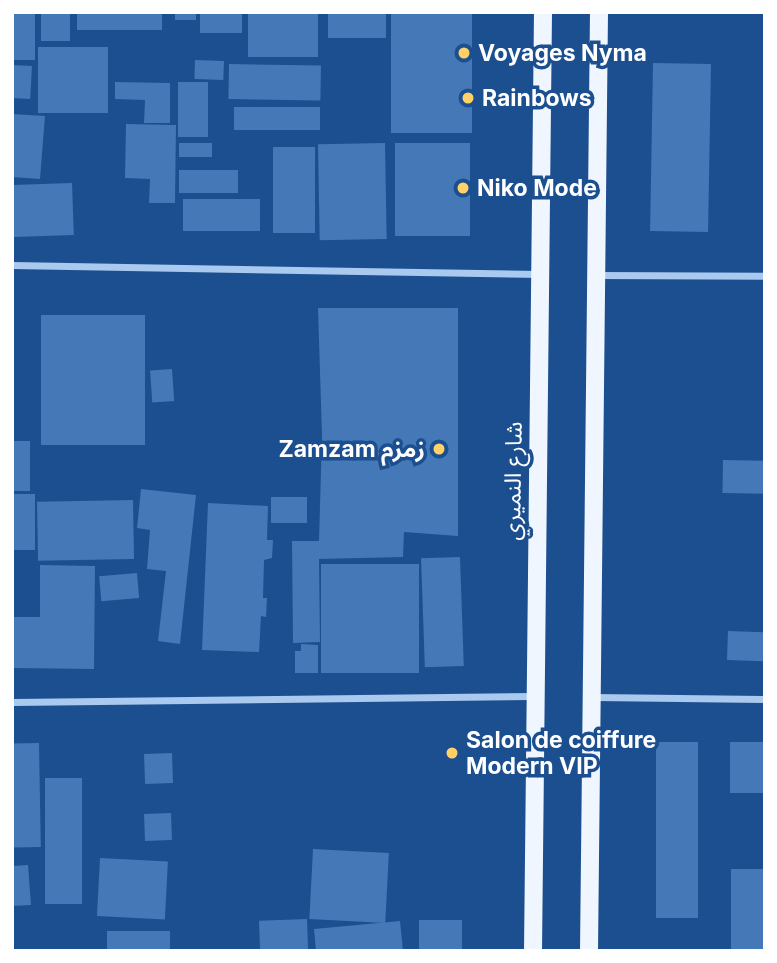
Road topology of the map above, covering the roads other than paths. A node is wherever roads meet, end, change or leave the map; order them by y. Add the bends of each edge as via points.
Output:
1 (543, 12) edge
2 (599, 12) edge
3 (12, 265) edge
4 (540, 274) junction
5 (596, 275) junction
6 (765, 276) edge
7 (534, 696) junction
8 (591, 697) junction
9 (765, 699) edge
10 (12, 702) edge
11 (533, 951) edge
12 (589, 951) edge

1 - 4 main road, شارع النميري
2 - 5 main road
3 - 4 street
4 - 7 main road, شارع النميري
5 - 6 street
5 - 8 main road
7 - 10 street
7 - 11 main road, شارع النميري
8 - 9 street
8 - 12 main road

